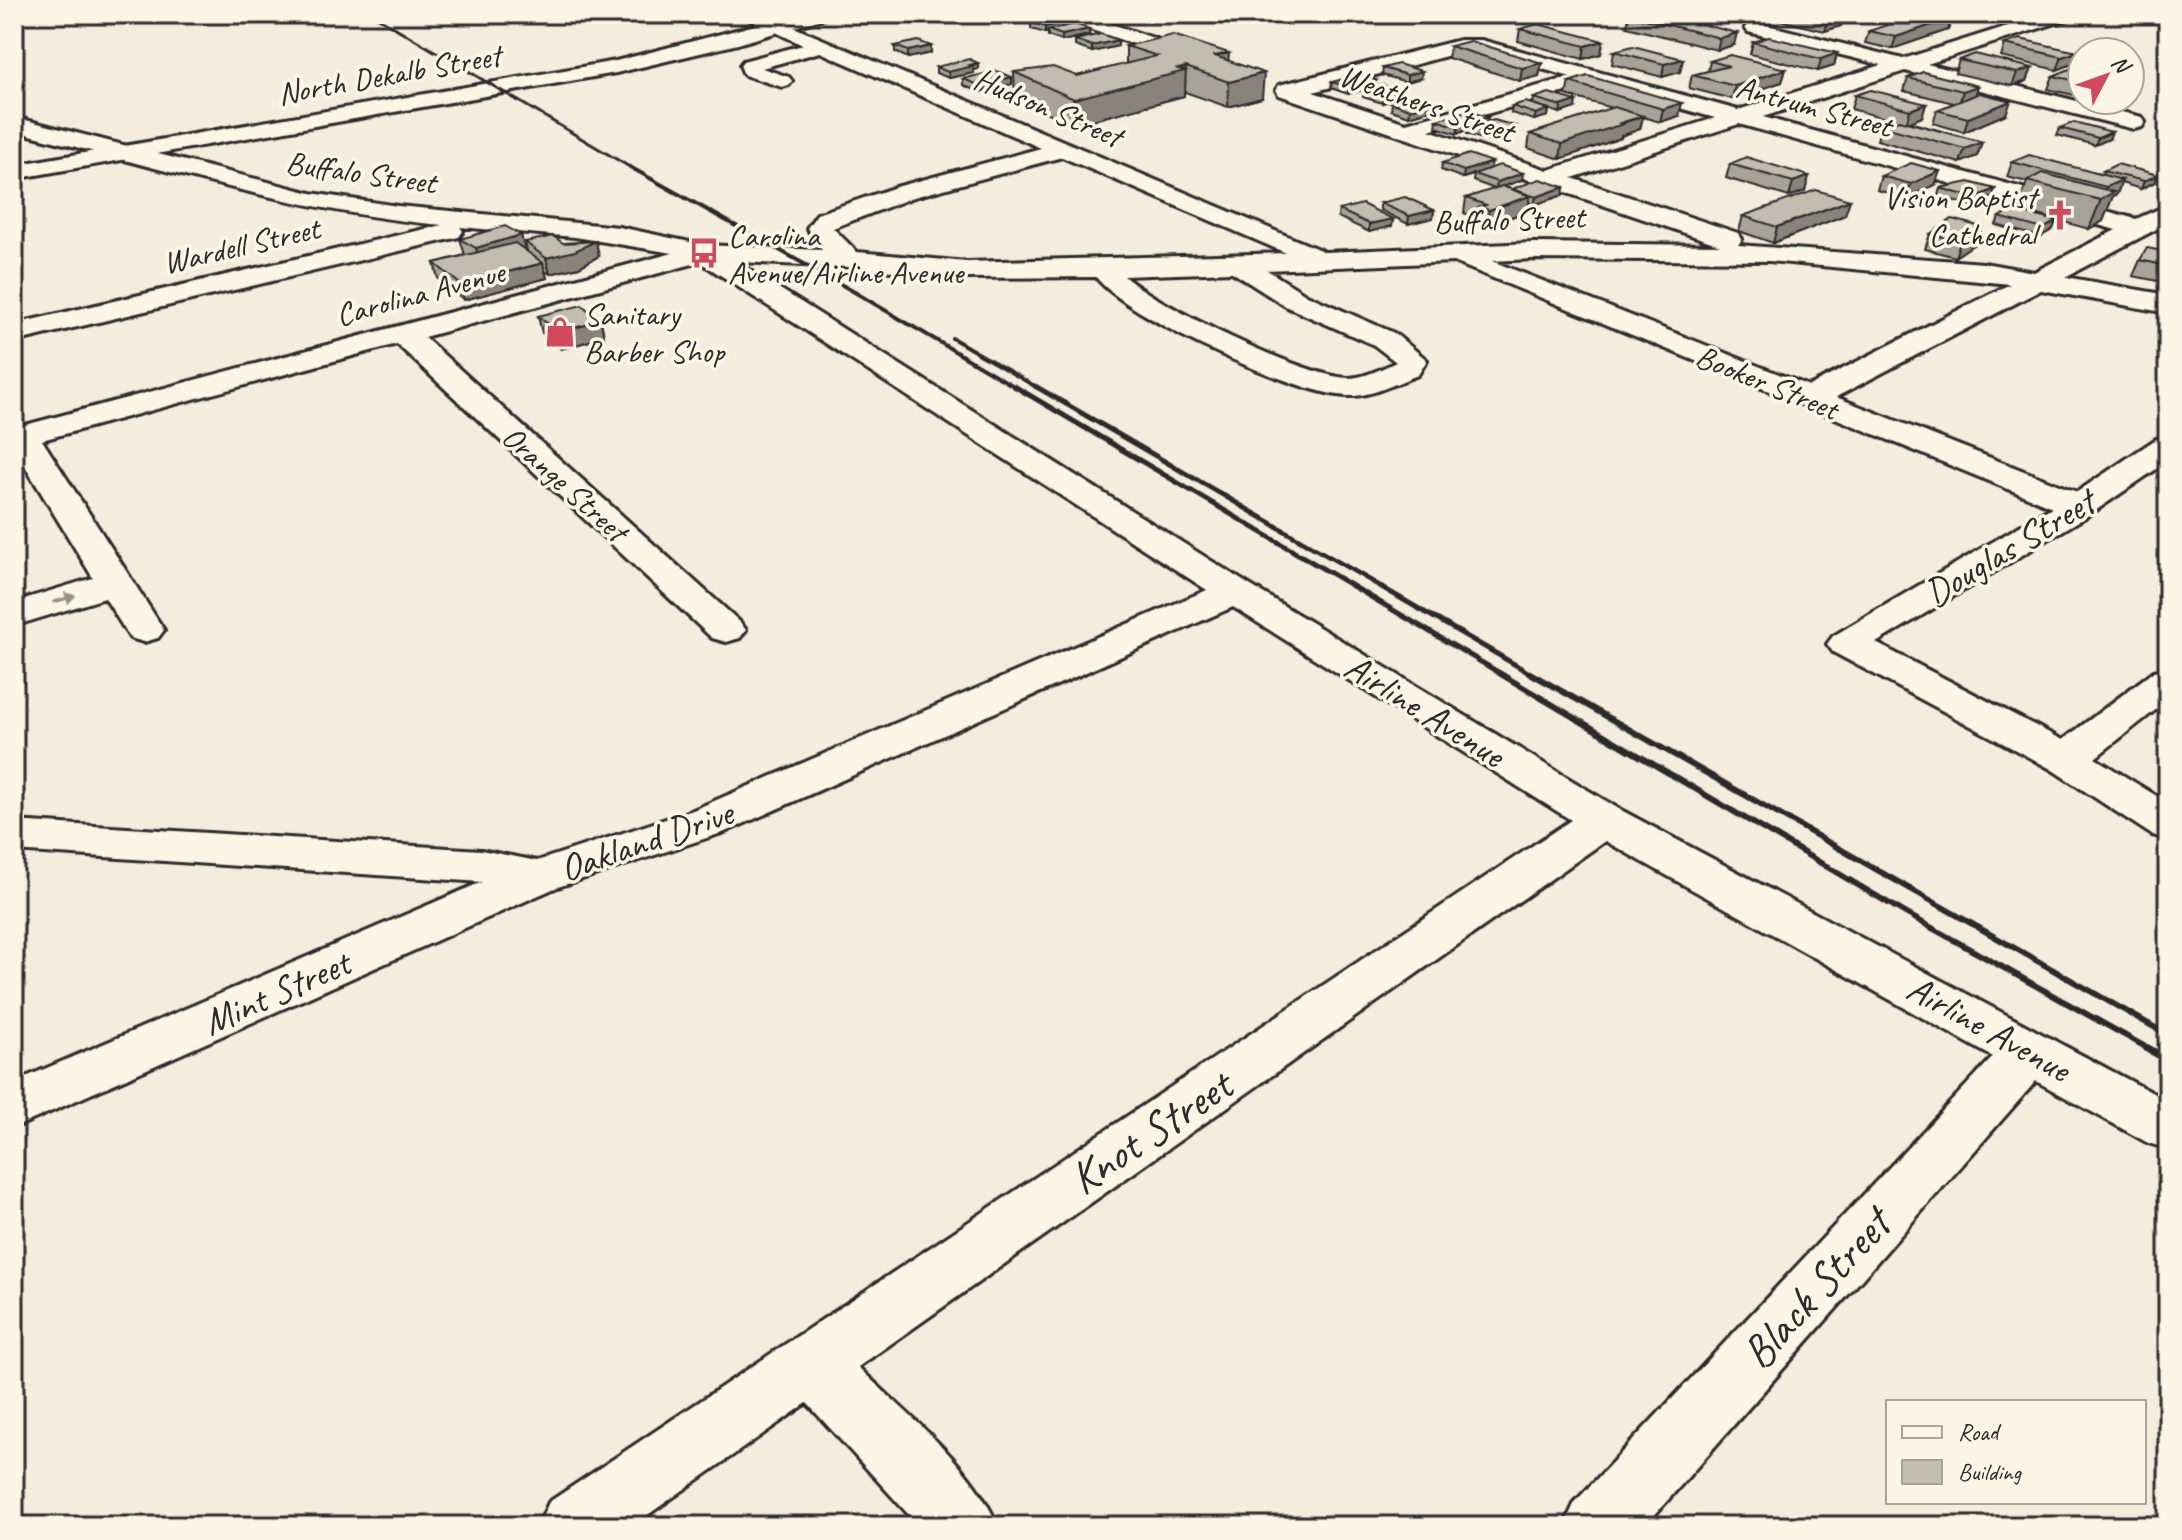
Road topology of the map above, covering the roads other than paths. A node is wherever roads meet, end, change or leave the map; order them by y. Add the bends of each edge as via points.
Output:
1 (747, 14) edge
2 (818, 14) edge
3 (1063, 14) edge
4 (2065, 14) edge
5 (778, 27) junction
6 (1755, 28) dead end
7 (821, 46) junction
8 (1181, 54) junction
9 (1139, 64) edge
10 (1902, 66) junction
11 (1222, 68) edge
12 (1596, 77) junction
13 (782, 81) dead end
14 (1264, 82) dead end
15 (1292, 91) junction
16 (993, 100) dead end
17 (965, 107) junction
18 (1738, 118) junction
19 (2134, 122) dead end
20 (14, 124) edge
21 (1407, 130) junction
22 (1063, 149) junction
23 (124, 153) junction
24 (14, 172) edge
25 (1548, 178) junction
26 (2168, 213) edge
27 (484, 223) junction
28 (2138, 228) junction
29 (704, 253) junction
30 (1769, 253) junction
31 (1455, 255) junction
32 (849, 259) junction
33 (1324, 260) junction
34 (1237, 263) junction
35 (1104, 269) junction
36 (2040, 280) junction
37 (2168, 304) edge
38 (14, 333) edge
39 (404, 335) junction
40 (1809, 399) junction
41 (18, 437) edge
42 (2168, 446) edge
43 (2080, 506) junction
44 (115, 583) junction
45 (1235, 592) junction
46 (14, 614) edge
47 (144, 630) dead end
48 (726, 630) dead end
49 (2168, 680) edge
50 (2066, 759) junction
51 (1603, 820) junction
52 (2168, 824) edge
53 (14, 836) edge
54 (538, 877) junction
55 (2031, 1051) junction
56 (14, 1106) edge
57 (2168, 1127) edge
58 (811, 1363) junction
59 (573, 1526) edge
60 (963, 1526) edge
61 (1599, 1526) edge

1 - 5 street, Hudson Street
2 - 5 street, North Dekalb Street
3 - 8 street
4 - 10 street
5 - 7 street, Hudson Street
5 - 23 street, North Dekalb Street via 616,67
6 - 10 street
7 - 13 street via 750,65 751,71
7 - 17 street, Hudson Street
8 - 9 street
8 - 11 street
10 - 18 street
10 - 19 street
12 - 15 street, Antrum Street via 1473,45
12 - 18 street, Antrum Street
12 - 21 street
14 - 15 street, Weathers Street
15 - 21 street, Weathers Street
16 - 17 street
17 - 22 street, Hudson Street
18 - 25 street
18 - 28 street, Antrum Street
20 - 23 street, Buffalo Street
21 - 25 street, Weathers Street
22 - 32 street via 826,219 820,228
22 - 33 street, Hudson Street
23 - 24 street, North Dekalb Street
23 - 27 street, Buffalo Street via 269,193
25 - 30 street, Weathers Street
26 - 28 street
27 - 29 street, Buffalo Street via 592,233
27 - 38 street, Wardell Street
28 - 36 street
29 - 32 street, Carolina Avenue
29 - 39 street, Carolina Avenue
29 - 45 street, Airline Avenue
30 - 31 street, Buffalo Street
30 - 36 street, Buffalo Street via 1915,263
31 - 33 street, Buffalo Street
31 - 40 street, Booker Street
32 - 35 street, Buffalo Street via 967,270
33 - 34 street, Buffalo Street
34 - 35 street, Buffalo Street
34 - 35 street via 1297,301 1384,339 1412,360 1407,369 1348,387 1327,385 1255,357 1166,312 1119,287
36 - 37 street, Buffalo Street
36 - 40 street
39 - 41 street, Carolina Avenue
39 - 48 street, Orange Street
40 - 43 street, Booker Street
41 - 44 street
42 - 43 street, Douglas Street
43 - 50 street, Douglas Street via 1847,644
46 -> 44 street
44 - 47 street
45 - 51 street, Airline Avenue
45 - 54 street, Oakland Drive via 709,821
49 - 50 street
50 - 52 street
51 - 55 street, Airline Avenue
51 - 58 street, Knot Street
53 - 54 street, Oakland Drive via 481,866
54 - 56 street, Mint Street
55 - 57 street, Airline Avenue
55 - 61 street, Black Street
58 - 59 street, Knot Street
58 - 60 street

